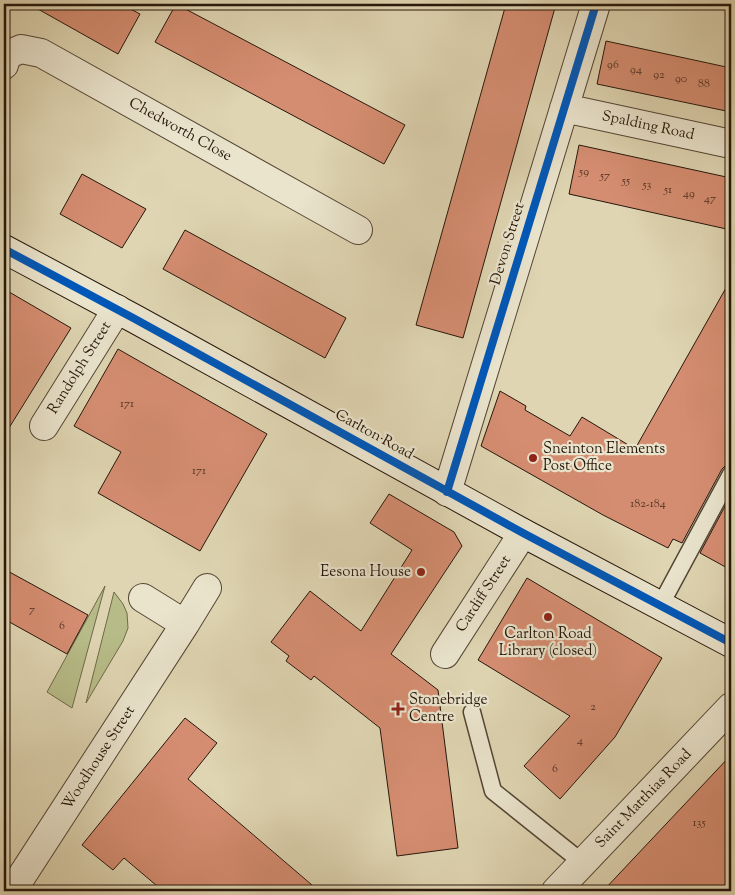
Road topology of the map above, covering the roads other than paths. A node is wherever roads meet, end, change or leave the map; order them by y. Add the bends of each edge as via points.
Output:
1 (596, 4) edge
2 (4, 65) edge
3 (564, 108) junction
4 (731, 144) edge
5 (358, 230) dead end
6 (4, 249) edge
7 (117, 309) junction
8 (44, 426) dead end
9 (731, 474) edge
10 (447, 492) junction
11 (523, 533) junction
12 (207, 588) dead end
13 (143, 598) dead end
14 (660, 606) junction
15 (185, 624) junction
16 (731, 644) edge
17 (445, 654) dead end
18 (731, 707) edge
19 (472, 712) dead end
20 (583, 863) junction
21 (12, 891) edge
22 (556, 891) edge

1 - 3 street, Devon Street
2 - 5 street, Chedworth Close via 7,56 21,49 42,53
3 - 4 street, Spalding Road
3 - 10 street, Devon Street
6 - 7 street, Carlton Road
7 - 8 street, Randolph Street
7 - 10 street, Carlton Road
9 - 14 lane
10 - 11 street, Carlton Road
11 - 14 street, Carlton Road
11 - 17 street, Cardiff Street
12 - 15 street, Woodhouse Street
13 - 15 street
14 - 16 street, Carlton Road
15 - 21 street, Woodhouse Street
18 - 20 street, Saint Matthias Road
19 - 20 lane via 492,791
20 - 22 street, Saint Matthias Road

